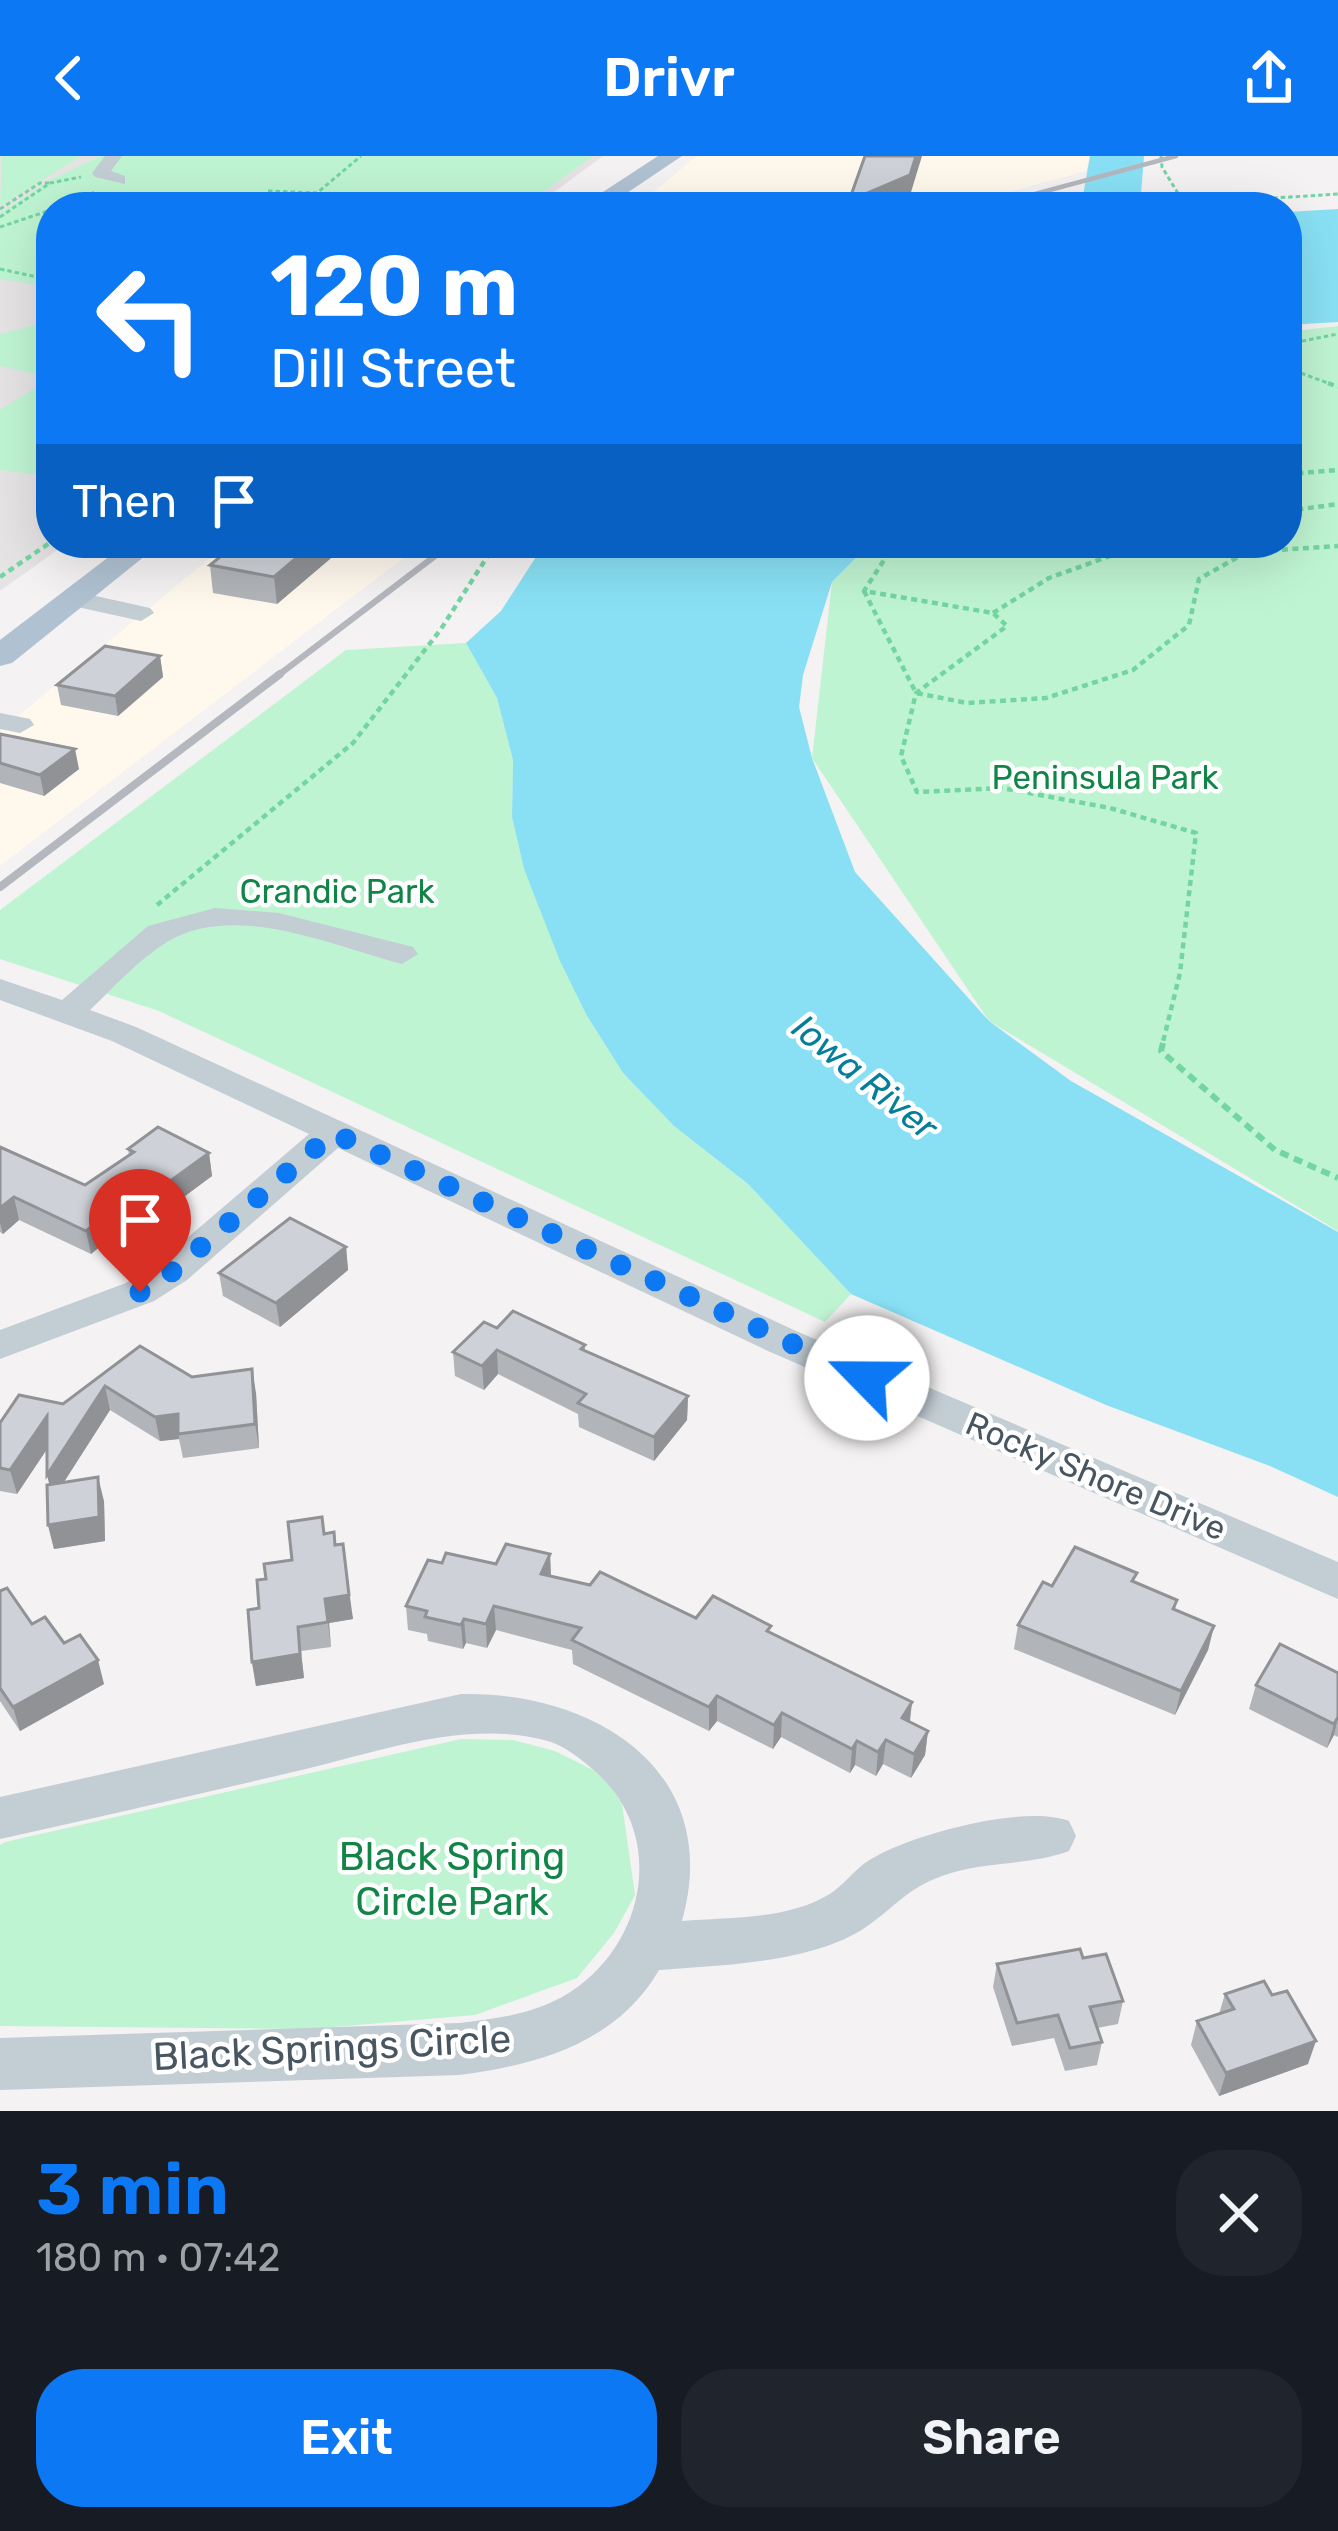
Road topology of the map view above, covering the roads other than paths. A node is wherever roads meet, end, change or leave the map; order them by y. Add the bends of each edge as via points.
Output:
1 (114, 156) edge
2 (644, 156) edge
3 (672, 156) edge
4 (110, 177) road end
5 (629, 179) junction
6 (611, 192) edge
7 (126, 558) edge
8 (73, 599) junction
9 (141, 613) dead end
10 (0, 656) edge
11 (402, 954) dead end
12 (0, 989) edge
13 (68, 1012) junction
14 (333, 1133) junction
15 (0, 1346) edge
16 (1338, 1581) edge
17 (0, 1818) edge
18 (1052, 1836) dead end
19 (645, 1948) junction
20 (0, 2064) edge

1 - 4 street
2 - 5 main road via 630,166
3 - 5 main road
5 - 6 main road
7 - 8 main road
8 - 9 street
8 - 10 main road
11 - 13 street via 216,916 156,935
12 - 13 street, Rocky Shore Drive
13 - 14 street, Rocky Shore Drive
14 - 15 street via 173,1271 140,1292
14 - 16 street, Rocky Shore Drive via 782,1341
17 - 19 street, Black Springs Circle via 461,1714 547,1720 622,1763 656,1813 667,1888
18 - 19 street via 944,1852 887,1875 846,1912 779,1936
19 - 20 street, Black Springs Circle via 601,2000 515,2043

